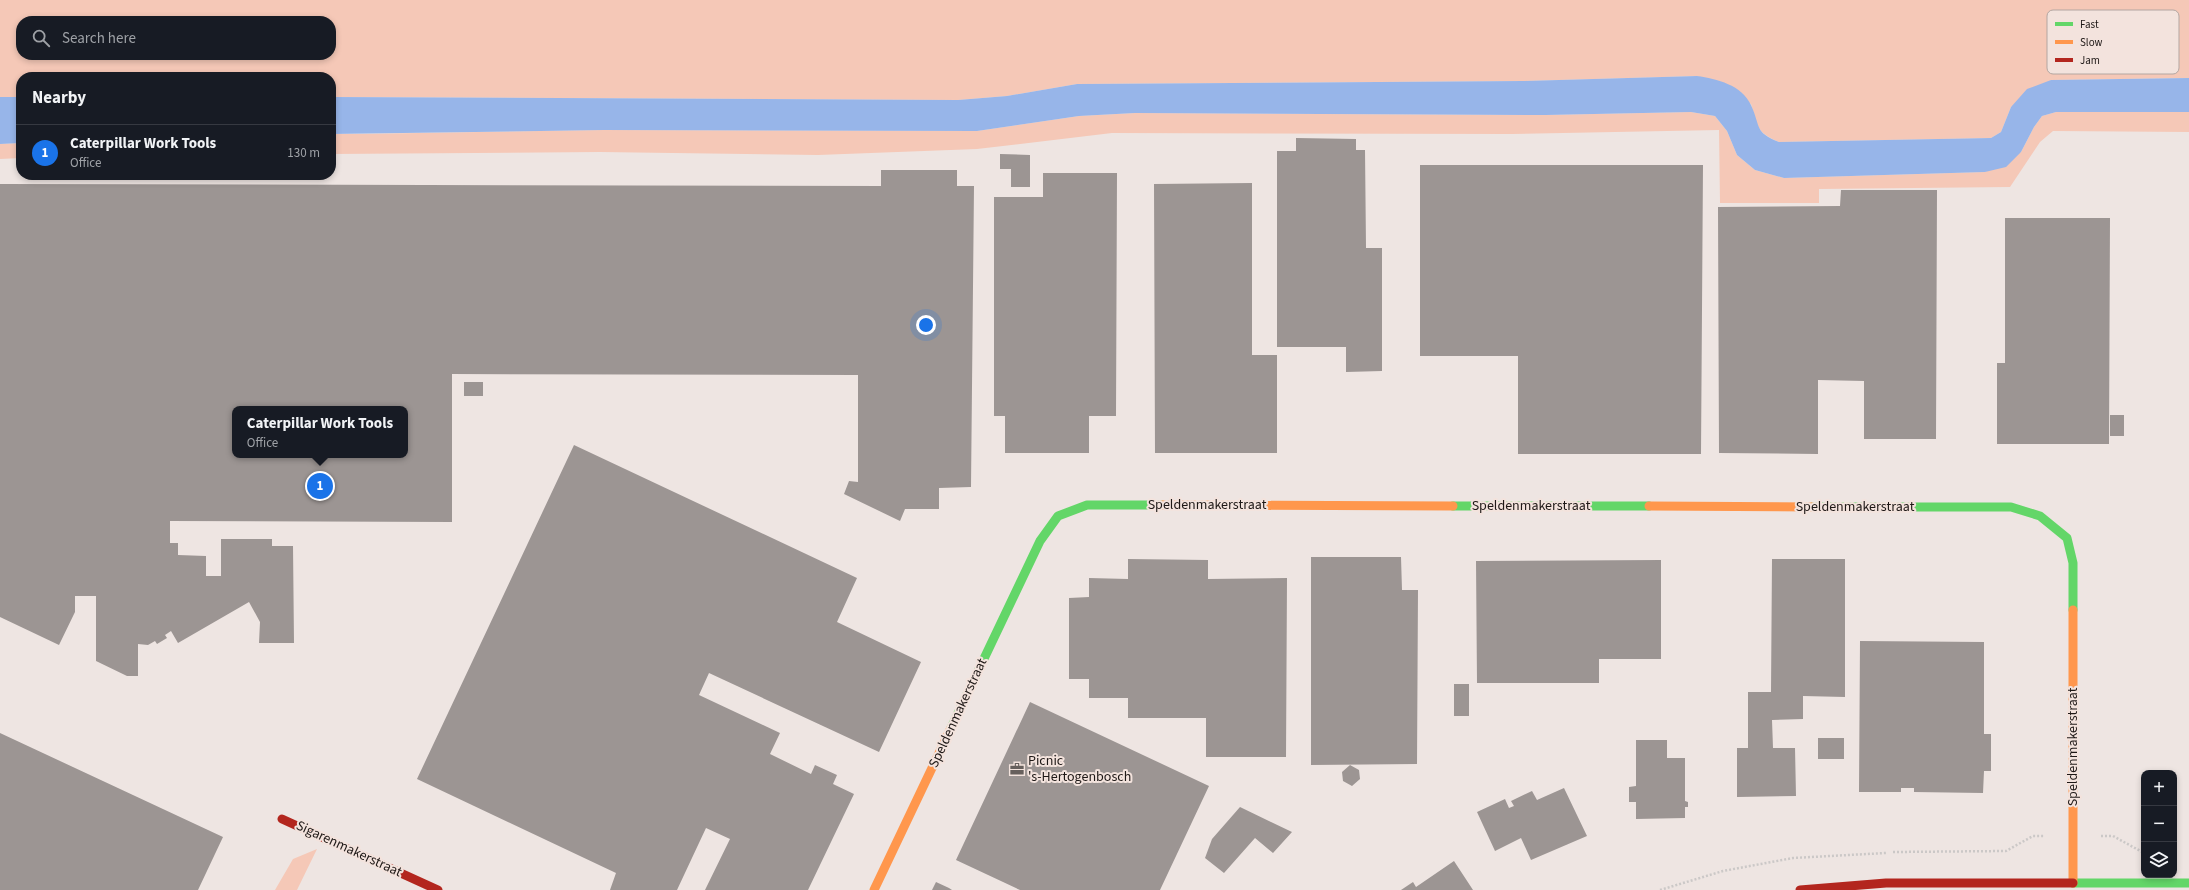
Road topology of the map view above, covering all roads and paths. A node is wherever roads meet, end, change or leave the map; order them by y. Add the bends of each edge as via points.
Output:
1 (282, 819) dead end
2 (2073, 883) junction
3 (2189, 883) edge
4 (438, 890) edge
5 (874, 890) edge
6 (1800, 890) edge

1 - 4 street, Sigarenmakerstraat
2 - 3 street
2 - 5 street, Speldenmakerstraat via 2073,563 2067,538 2040,516 2011,507 1087,505 1058,516 1040,541
2 - 6 street via 1886,883

